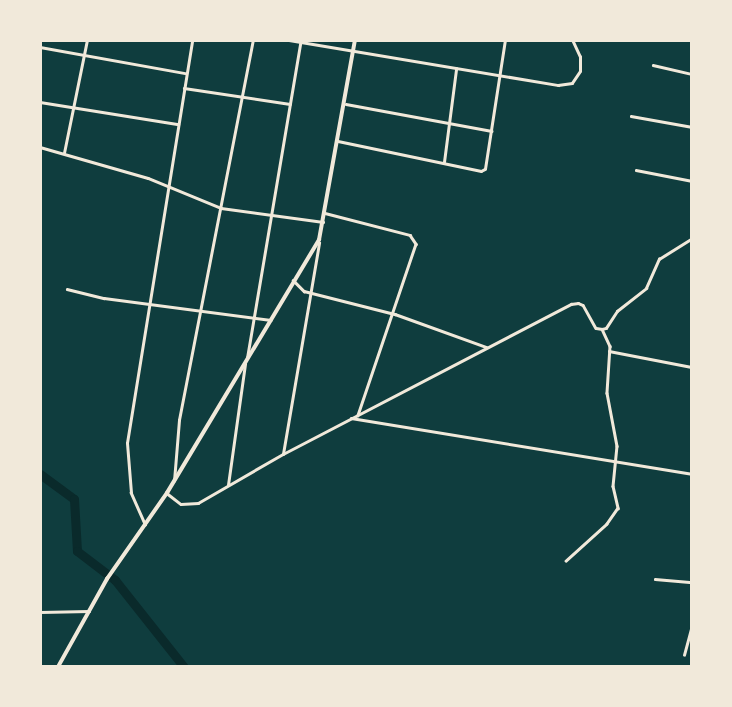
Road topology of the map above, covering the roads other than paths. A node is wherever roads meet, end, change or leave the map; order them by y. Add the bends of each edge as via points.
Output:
1 (87, 40) edge
2 (192, 40) edge
3 (253, 40) edge
4 (289, 40) edge
5 (355, 40) edge
6 (505, 40) edge
7 (572, 40) edge
8 (301, 41) edge
9 (40, 47) edge
10 (353, 52) junction
11 (85, 56) junction
12 (653, 65) dead end
13 (456, 69) junction
14 (186, 73) junction
15 (692, 74) edge
16 (500, 76) junction
17 (184, 88) junction
18 (241, 96) junction
19 (40, 102) edge
20 (290, 104) junction
21 (345, 104) junction
22 (74, 107) junction
23 (631, 116) dead end
24 (447, 123) junction
25 (178, 124) junction
26 (692, 127) edge
27 (492, 131) junction
28 (338, 141) junction
29 (40, 147) edge
30 (64, 153) junction
31 (444, 162) junction
32 (636, 170) dead end
33 (692, 181) edge
34 (171, 188) junction
35 (221, 208) junction
36 (325, 213) junction
37 (271, 217) junction
38 (323, 222) junction
39 (692, 238) edge
40 (319, 240) junction
41 (293, 280) junction
42 (67, 289) dead end
43 (312, 293) junction
44 (150, 304) junction
45 (202, 312) junction
46 (395, 314) junction
47 (254, 318) junction
48 (271, 320) junction
49 (602, 328) junction
50 (488, 347) junction
51 (609, 351) junction
52 (245, 366) junction
53 (692, 367) edge
54 (358, 415) junction
55 (351, 418) junction
56 (283, 454) junction
57 (616, 462) junction
58 (692, 474) edge
59 (174, 483) junction
60 (228, 485) junction
61 (167, 493) junction
62 (145, 525) junction
63 (566, 562) dead end
64 (655, 579) dead end
65 (692, 582) edge
66 (89, 611) junction
67 (40, 612) edge
68 (692, 626) edge
69 (684, 655) dead end
70 (58, 667) edge

1 - 11 street
2 - 14 street
3 - 18 street
4 - 8 street
5 - 10 street
6 - 16 street
7 - 16 street via 580,71 572,83
8 - 10 street
8 - 20 street
9 - 11 street
10 - 13 street
10 - 21 street
11 - 14 street
11 - 22 street
12 - 15 street
13 - 16 street
13 - 24 street
14 - 17 street
16 - 27 street
17 - 18 street
17 - 25 street
18 - 20 street
18 - 35 street
19 - 22 street
20 - 37 street
21 - 24 street
21 - 28 street
22 - 25 street
22 - 30 street
23 - 26 street
24 - 27 street
24 - 31 street
25 - 34 street
27 - 31 street via 485,169
28 - 31 street
28 - 36 street
29 - 30 street
30 - 34 street
32 - 33 street
34 - 35 street
34 - 44 street
35 - 37 street
35 - 45 street
36 - 38 street
36 - 46 street via 415,239
37 - 38 street
37 - 47 street
38 - 40 street
39 - 49 street via 659,259 646,288
40 - 41 street
40 - 43 street
41 - 43 street
41 - 48 street
42 - 44 street
43 - 46 street
43 - 56 street
44 - 45 street
44 - 62 street via 127,443 131,493
45 - 47 street
45 - 59 street via 179,420
46 - 50 street
46 - 54 street
47 - 48 street
47 - 52 street
48 - 52 street
49 - 50 street via 596,328 583,305 571,303
49 - 51 street
50 - 54 street
51 - 53 street
51 - 57 street via 607,393
52 - 59 street
52 - 60 street
54 - 55 street
55 - 56 street
55 - 57 street
56 - 60 street
57 - 58 street
57 - 63 street via 613,486 618,508
59 - 61 street
60 - 61 street via 190,505
61 - 62 street
62 - 66 street
64 - 65 street
66 - 67 street
66 - 70 street
68 - 69 street

